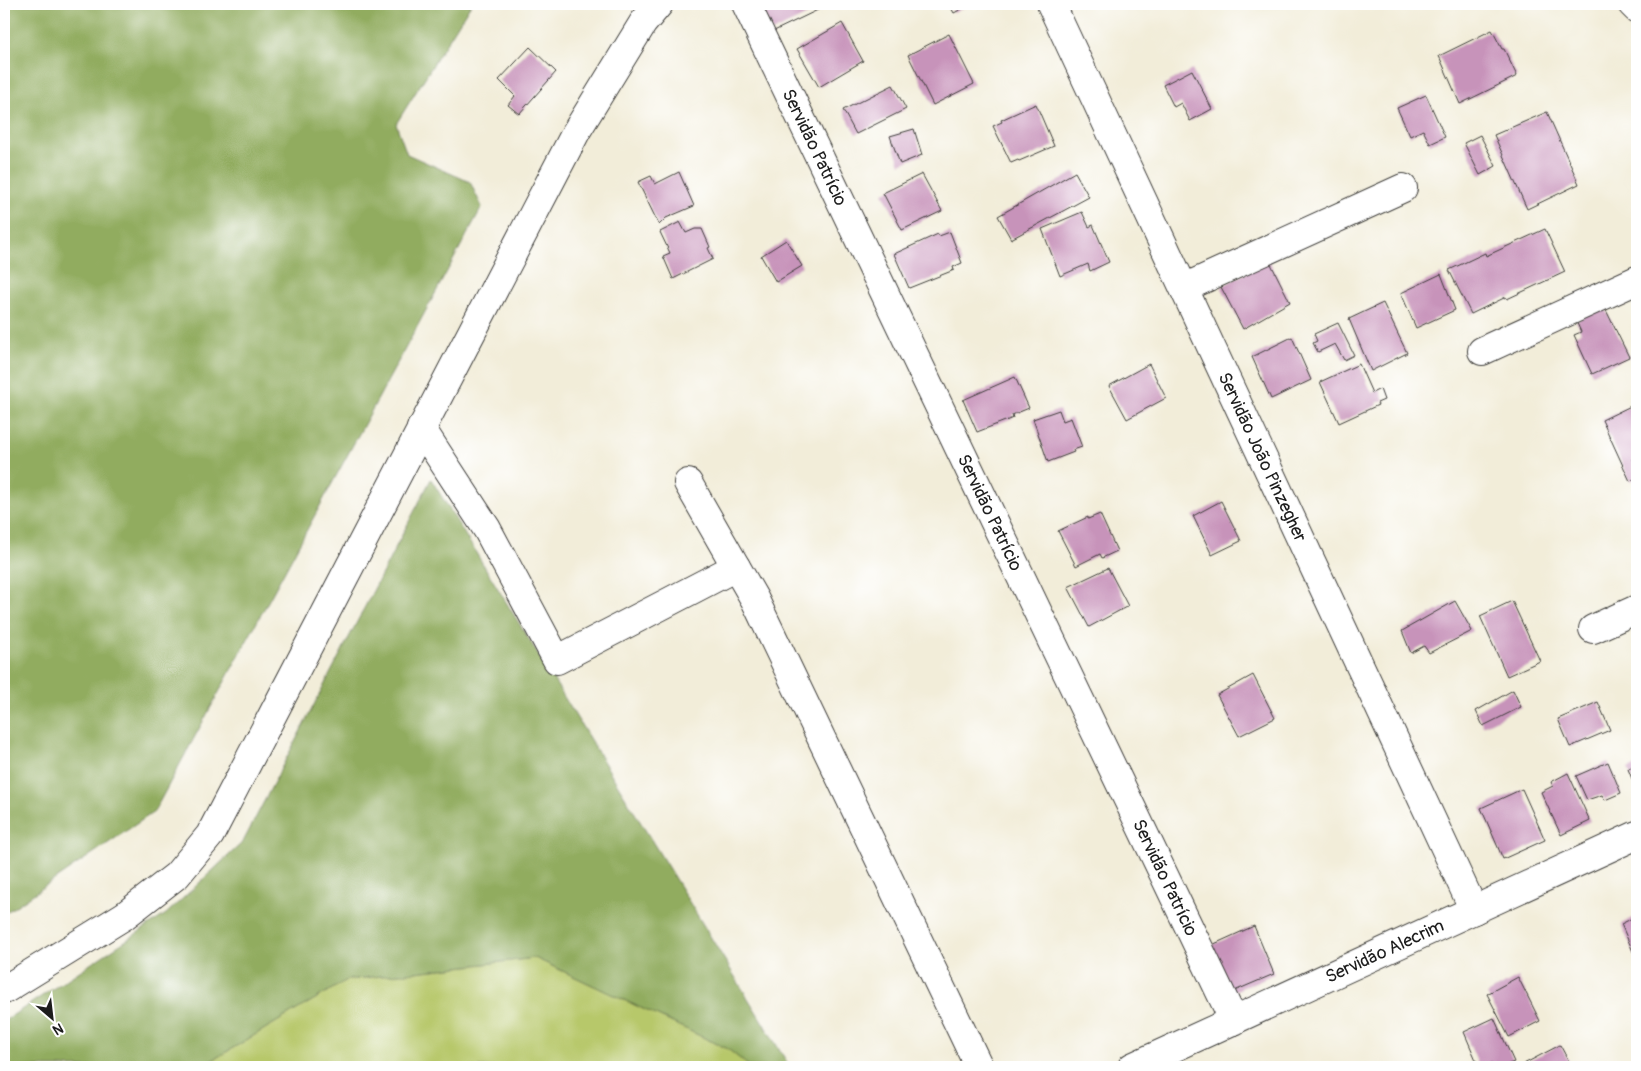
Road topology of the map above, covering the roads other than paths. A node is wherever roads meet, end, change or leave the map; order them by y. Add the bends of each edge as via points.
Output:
1 (658, 4) edge
2 (746, 4) edge
3 (1052, 4) edge
4 (1632, 4) edge
5 (1637, 9) edge
6 (1403, 188) dead end
7 (1637, 280) edge
8 (1184, 288) junction
9 (1482, 351) dead end
10 (421, 428) junction
11 (688, 482) dead end
12 (736, 567) junction
13 (1637, 609) edge
14 (1593, 629) dead end
15 (1637, 835) edge
16 (1474, 910) junction
17 (4, 990) edge
18 (1234, 1020) junction
19 (979, 1067) edge
20 (1132, 1067) edge

1 - 10 street via 576,132
2 - 18 street, Servidão Patrício
3 - 8 street, Servidão João Pinzegher
4 - 5 street
6 - 8 street
7 - 9 street
8 - 16 street, Servidão João Pinzegher
10 - 12 street via 487,529 557,660
10 - 17 street via 210,835 177,875 124,916
11 - 12 street
12 - 19 street
13 - 14 street
15 - 16 street, Servidão Alecrim
16 - 18 street, Servidão Alecrim
18 - 20 street, Servidão Alecrim

